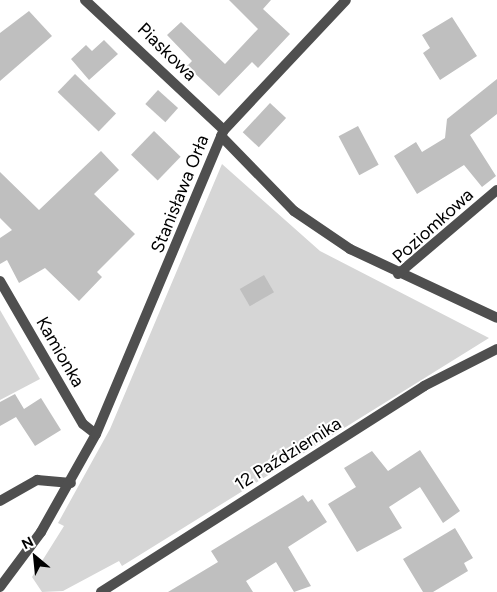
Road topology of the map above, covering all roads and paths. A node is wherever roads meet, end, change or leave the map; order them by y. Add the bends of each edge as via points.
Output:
1 (85, 0) edge
2 (346, 0) edge
3 (223, 133) junction
4 (497, 190) edge
5 (398, 274) junction
6 (0, 282) edge
7 (497, 318) edge
8 (497, 349) edge
9 (96, 434) junction
10 (70, 483) junction
11 (0, 501) edge
12 (0, 587) edge
13 (101, 592) edge

1 - 3 street, Piaskowa
2 - 3 street, Stanisława Orła
3 - 5 street, Piaskowa via 294,211
3 - 9 street, Stanisława Orła
4 - 5 street, Poziomkowa
5 - 7 street, Poziomkowa
6 - 9 street, Kamionka via 83,424
8 - 13 street, 12 Października via 424,386
9 - 10 street, Stanisława Orła
10 - 11 street via 37,480
10 - 12 street, Stanisława Orła

